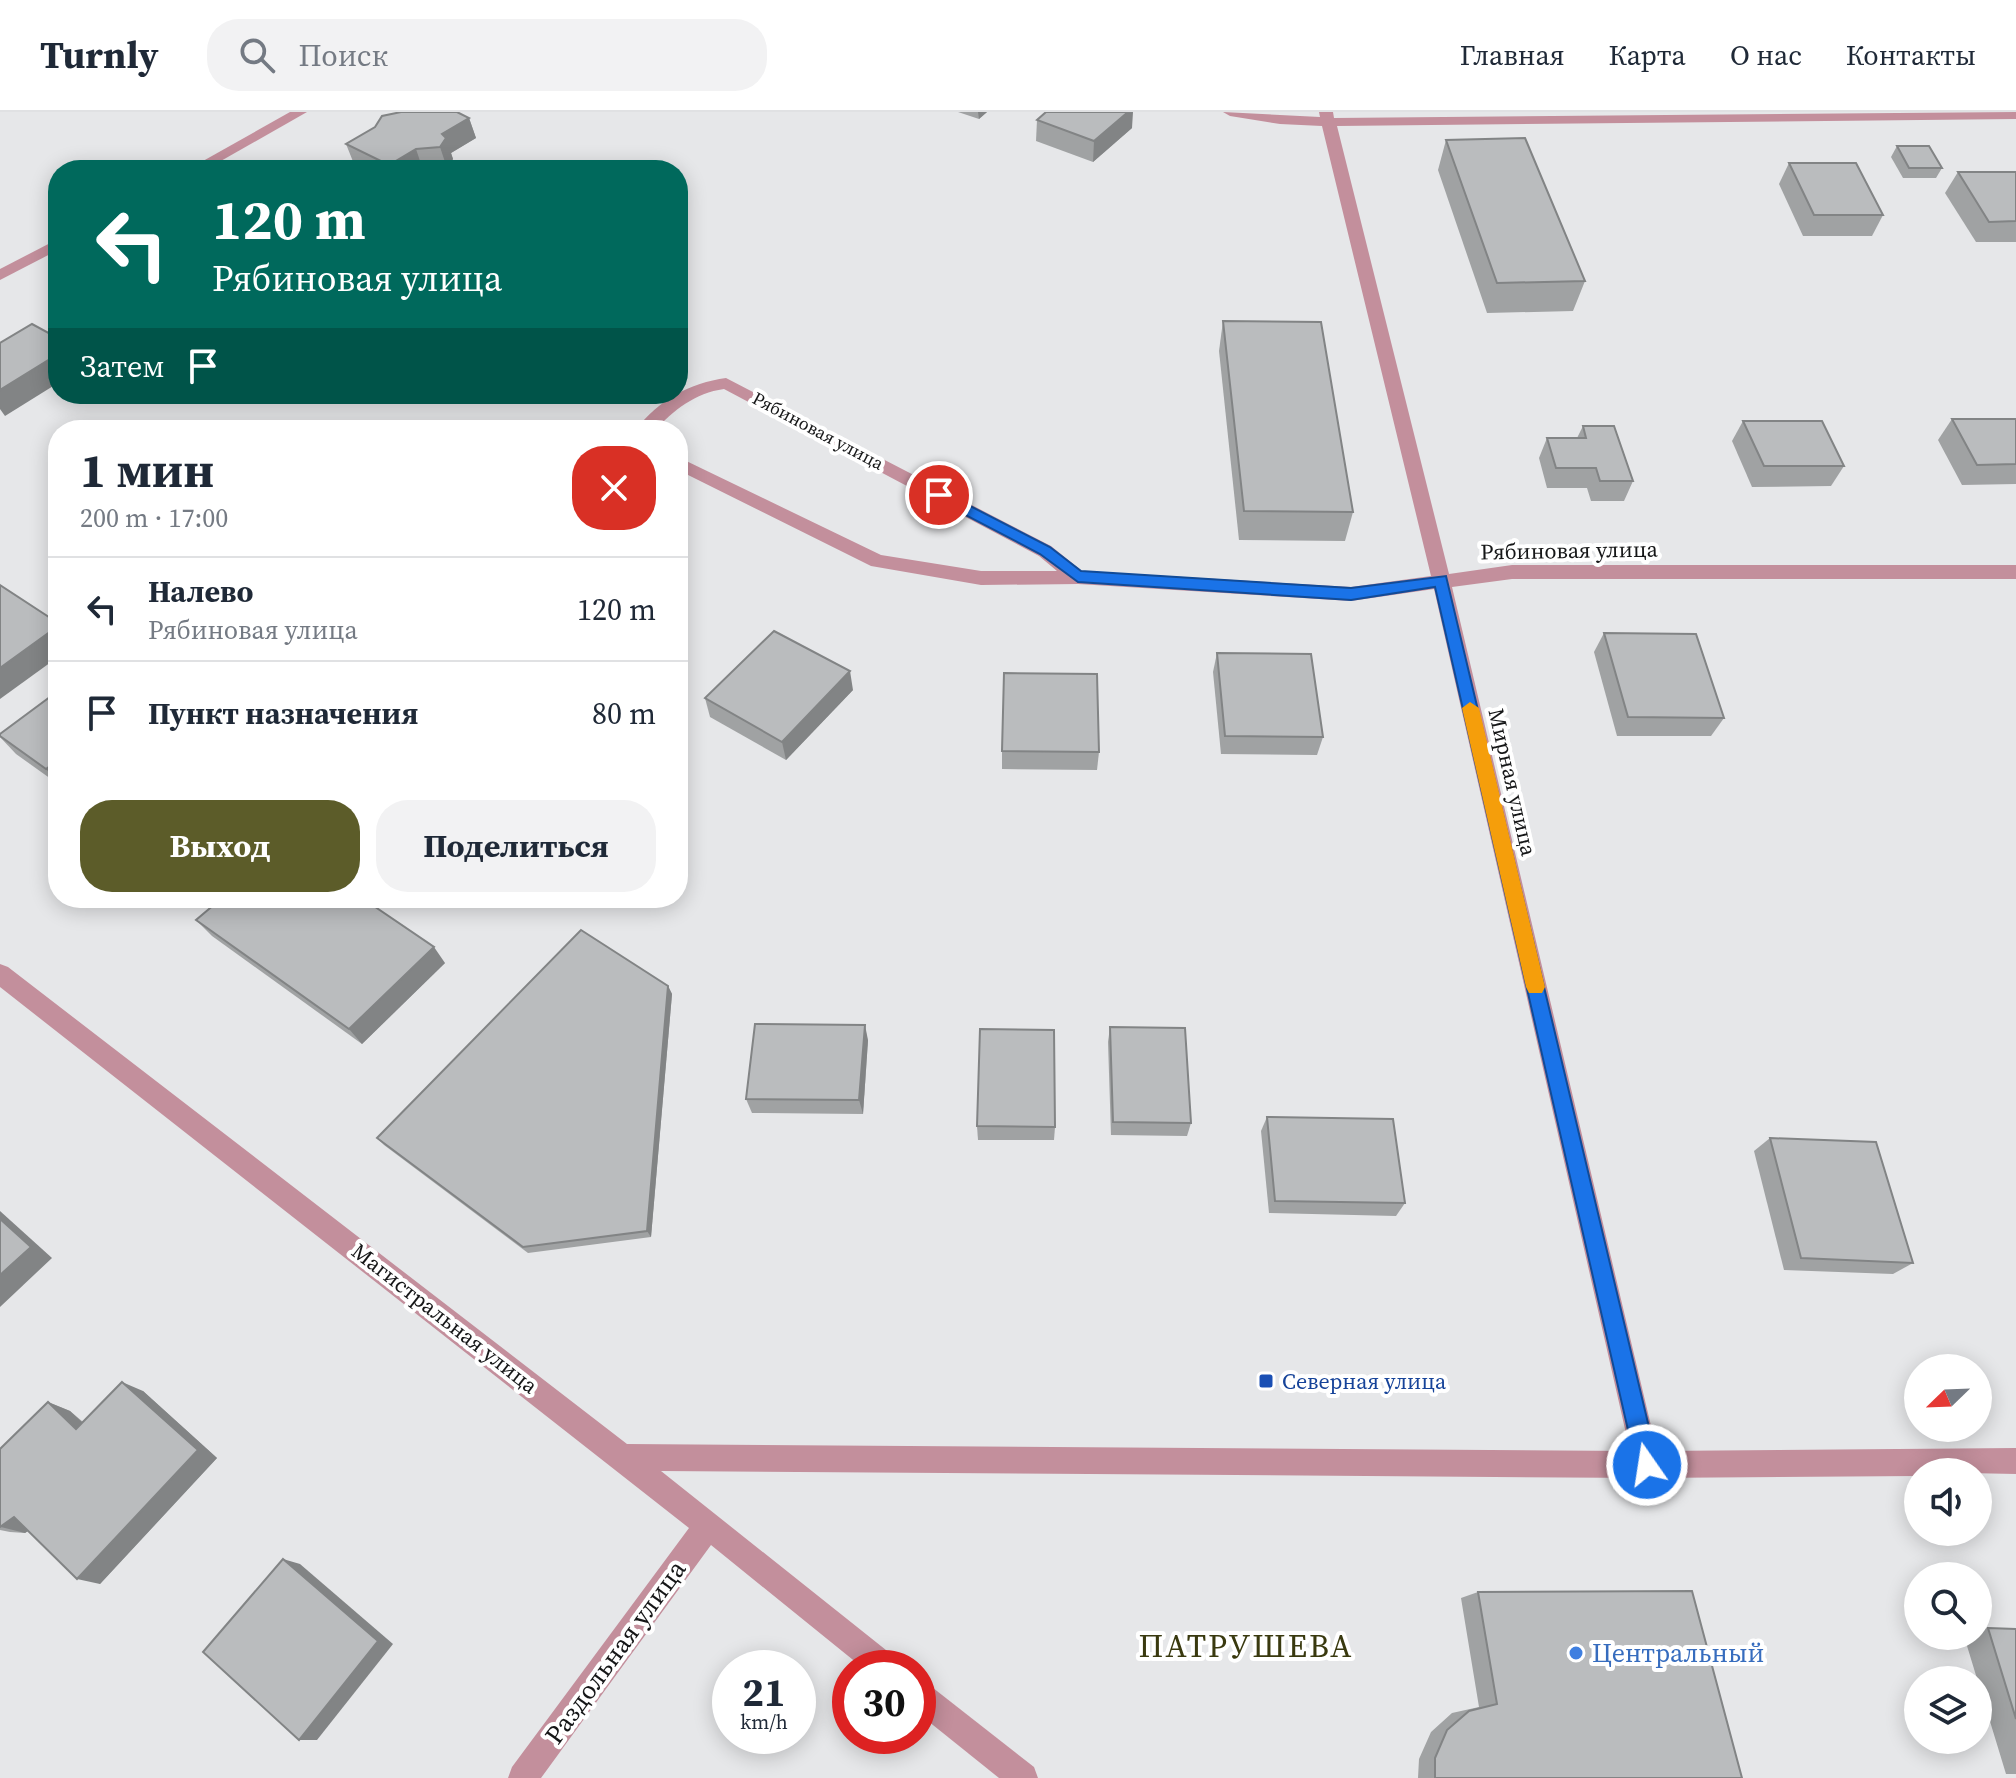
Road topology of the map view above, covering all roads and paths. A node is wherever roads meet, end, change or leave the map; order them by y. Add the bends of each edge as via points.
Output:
1 (300, 112) edge
2 (1230, 112) edge
3 (1900, 113) edge
4 (2016, 115) edge
5 (1328, 117) edge
6 (212, 160) edge
7 (48, 249) edge
8 (0, 275) edge
9 (688, 393) edge
10 (669, 404) edge
11 (654, 420) edge
12 (688, 468) edge
13 (2016, 572) edge
14 (1078, 577) junction
15 (1441, 580) junction
16 (4, 985) edge
17 (623, 1457) junction
18 (2016, 1461) edge
19 (1647, 1465) junction
20 (707, 1527) junction
21 (863, 1650) edge
22 (936, 1708) edge
23 (523, 1778) edge
24 (1023, 1778) edge

1 - 6 street
2 - 5 street via 1280,120
3 - 4 street
3 - 5 street
5 - 15 street, Мирная улица
7 - 8 street
9 - 14 street, Рябиновая улица via 704,384 726,383 1045,551
10 - 11 street, Рябиновая улица
12 - 14 street, Рябиновая улица via 877,561 981,578
13 - 15 street, Рябиновая улица via 1512,572
14 - 15 street, Рябиновая улица via 1351,594
15 - 19 street, Мирная улица
16 - 17 street, Магистральная улица
17 - 19 street
17 - 20 street, Магистральная улица
18 - 19 street
20 - 21 street, Магистральная улица
20 - 23 street, Раздольная улица
22 - 24 street

